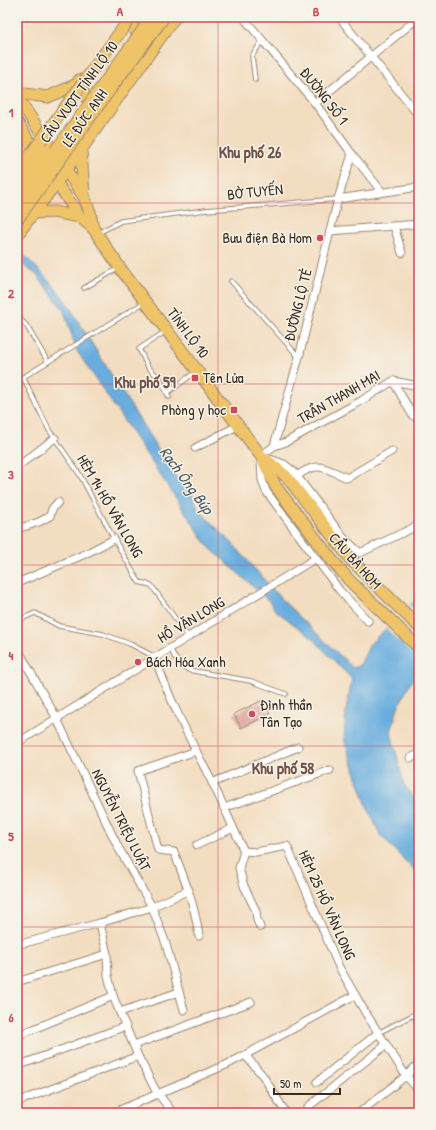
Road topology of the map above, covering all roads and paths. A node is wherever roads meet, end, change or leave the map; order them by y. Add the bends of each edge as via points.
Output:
1 (124, 17) edge
2 (128, 17) edge
3 (131, 17) edge
4 (143, 17) edge
5 (152, 17) edge
6 (164, 17) edge
7 (175, 17) edge
8 (243, 17) edge
9 (338, 17) edge
10 (419, 17) edge
11 (160, 38) junction
12 (263, 40) junction
13 (371, 56) junction
14 (255, 80) dead end
15 (77, 82) junction
16 (17, 93) edge
17 (17, 97) edge
18 (315, 103) junction
19 (112, 106) junction
20 (419, 115) edge
21 (17, 122) edge
22 (41, 132) junction
23 (32, 146) junction
24 (81, 149) junction
25 (352, 154) junction
26 (17, 166) edge
27 (66, 170) junction
28 (17, 173) edge
29 (56, 183) junction
30 (419, 187) edge
31 (17, 191) edge
32 (382, 192) junction
33 (84, 197) junction
34 (338, 199) junction
35 (17, 204) edge
36 (33, 213) junction
37 (80, 217) junction
38 (17, 220) edge
39 (419, 224) edge
40 (394, 226) junction
41 (95, 231) junction
42 (330, 231) junction
43 (18, 234) edge
44 (402, 253) dead end
45 (120, 268) junction
46 (232, 282) dead end
47 (84, 288) dead end
48 (146, 302) junction
49 (17, 316) edge
50 (167, 330) junction
51 (299, 357) junction
52 (48, 362) junction
53 (197, 370) junction
54 (23, 377) junction
55 (17, 381) edge
56 (393, 381) junction
57 (419, 386) edge
58 (413, 416) dead end
59 (239, 426) junction
60 (55, 438) junction
61 (274, 446) junction
62 (195, 448) dead end
63 (392, 451) dead end
64 (261, 456) junction
65 (18, 465) edge
66 (292, 476) junction
67 (276, 487) joint
68 (58, 502) dead end
69 (419, 525) edge
70 (17, 529) edge
71 (114, 539) junction
72 (316, 558) junction
73 (17, 583) edge
74 (17, 621) edge
75 (368, 621) dead end
76 (419, 627) edge
77 (188, 636) junction
78 (169, 647) junction
79 (17, 648) edge
80 (419, 648) edge
81 (155, 657) junction
82 (286, 694) dead end
83 (56, 717) junction
84 (17, 743) edge
85 (298, 747) dead end
86 (196, 752) junction
87 (419, 754) edge
88 (410, 758) dead end
89 (330, 770) dead end
90 (212, 783) junction
91 (224, 808) junction
92 (233, 828) junction
93 (198, 845) dead end
94 (244, 851) junction
95 (189, 890) junction
96 (152, 907) junction
97 (100, 923) junction
98 (260, 927) dead end
99 (199, 936) dead end
100 (17, 945) edge
101 (107, 954) junction
102 (23, 980) dead end
103 (179, 992) junction
104 (355, 995) junction
105 (113, 996) junction
106 (251, 1002) dead end
107 (184, 1010) dead end
108 (120, 1012) junction
109 (419, 1022) edge
110 (126, 1026) junction
111 (378, 1033) junction
112 (17, 1036) edge
113 (134, 1044) junction
114 (386, 1045) junction
115 (245, 1055) junction
116 (138, 1056) junction
117 (419, 1062) edge
118 (17, 1066) edge
119 (406, 1076) junction
120 (318, 1082) dead end
121 (419, 1090) edge
122 (158, 1093) junction
123 (17, 1102) edge
124 (308, 1107) dead end
125 (114, 1113) edge
126 (173, 1113) edge
127 (286, 1113) edge
128 (359, 1113) edge

1 - 15 main road, LÊ ĐỨC ANH
2 - 11 main road via 132,27 141,35
3 - 28 main road, CẦU VƯỢT TỈNH LỘ 10, bridge
4 - 31 main road, CẦU VƯỢT TỈNH LỘ 10, bridge
5 - 35 main road, CẦU VƯỢT TỈNH LỘ 10, bridge
6 - 38 main road, CẦU VƯỢT TỈNH LỘ 10, bridge
7 - 11 main road, LÊ ĐỨC ANH
8 - 12 street, ĐƯỜNG SỐ 1
9 - 13 street
10 - 13 street
11 - 19 main road, LÊ ĐỨC ANH
12 - 14 lane via 252,56
12 - 18 street, ĐƯỜNG SỐ 1
13 - 18 street
13 - 20 street
15 - 16 main road via 48,97
15 - 19 main road via 87,98 97,104
15 - 22 main road, LÊ ĐỨC ANH
17 - 22 main road, TỈNH LỘ 10
18 - 25 street, ĐƯỜNG SỐ 1
19 - 24 main road, LÊ ĐỨC ANH
21 - 23 main road, TỈNH LỘ 10
22 - 23 main road, LÊ ĐỨC ANH
22 - 27 main road, TỈNH LỘ 10
23 - 26 main road, LÊ ĐỨC ANH
23 - 29 main road, TỈNH LỘ 10
24 - 27 main road, LÊ ĐỨC ANH
24 - 33 main road
25 - 32 street, ĐƯỜNG SỐ 1
25 - 34 street, ĐƯỜNG LỘ TẺ
27 - 29 main road, LÊ ĐỨC ANH
27 - 33 main road, TỈNH LỘ 10
29 - 36 main road, LÊ ĐỨC ANH
29 - 37 main road, TỈNH LỘ 10
30 - 32 street, BỜ TUYẾN
31 - 36 main road
32 - 34 street, BỜ TUYẾN
33 - 41 main road, TỈNH LỘ 10
34 - 41 lane, BỜ TUYẾN via 206,210 121,221
34 - 42 street, ĐƯỜNG LỘ TẺ
36 - 37 main road via 59,213
36 - 43 main road, LÊ ĐỨC ANH
37 - 41 main road, TỈNH LỘ 10
39 - 40 street
40 - 42 street
40 - 44 street
41 - 45 main road, TỈNH LỘ 10
42 - 51 street, ĐƯỜNG LỘ TẺ
45 - 47 lane
45 - 48 main road, TỈNH LỘ 10
46 - 51 lane
48 - 50 main road, TỈNH LỘ 10
48 - 52 lane
49 - 52 lane via 26,325
50 - 53 main road, TỈNH LỘ 10
50 - 53 lane via 139,349 168,395
51 - 61 street, ĐƯỜNG LỘ TẺ
52 - 54 lane
53 - 59 main road, TỈNH LỘ 10
54 - 55 lane
54 - 60 lane, HẺM 14 HỒ VĂN LONG
56 - 57 street, TRẦN THANH MẠI
56 - 58 street
56 - 61 street, TRẦN THANH MẠI via 293,439
59 - 62 street
59 - 64 main road, TỈNH LỘ 10
60 - 65 street
60 - 71 lane, HẺM 14 HỒ VĂN LONG via 80,475
61 - 64 street
63 - 66 street via 347,478 320,466
64 - 66 main road, TỈNH LỘ 10
64 - 67 main road, TỈNH LỘ 10
64 - 72 street via 262,480 266,491
66 - 69 street, TỈNH LỘ 10 via 343,537 360,553
66 - 76 main road, CẦU BÀ HOM via 351,560
67 - 80 main road, CẦU BÀ HOM via 349,580
68 - 70 street via 50,516
71 - 73 street
71 - 77 lane, HẺM 14 HỒ VĂN LONG via 139,582 151,585
72 - 75 street via 344,596
72 - 77 street, HỒ VĂN LONG
74 - 81 lane via 35,613 59,626 103,634
77 - 78 street, HỒ VĂN LONG
78 - 81 street, HỒ VĂN LONG
78 - 82 lane via 175,658 188,670 251,681
79 - 83 street, NGUYỄN TRIỆU LUẬT
81 - 83 street, HỒ VĂN LONG
81 - 86 street
83 - 84 street, HỒ VĂN LONG
83 - 96 street, NGUYỄN TRIỆU LUẬT via 118,847
85 - 90 street
86 - 90 street
86 - 95 street via 138,772 158,850 174,852
87 - 88 street
89 - 91 street
90 - 91 street
91 - 92 street
92 - 93 street
92 - 94 street
94 - 98 street via 239,868
94 - 104 street, HẺM 25 HỒ VĂN LONG via 256,852 287,846 340,967
95 - 96 street
95 - 99 street
96 - 97 street
96 - 103 street, NGUYỄN TRIỆU LUẬT via 166,944
97 - 100 street
97 - 101 street
101 - 102 street
101 - 105 street
103 - 107 street, NGUYỄN TRIỆU LUẬT
103 - 108 street
104 - 111 street, HẺM 25 HỒ VĂN LONG
104 - 115 street
105 - 108 street
105 - 112 street
106 - 113 street
108 - 110 street
109 - 111 lane via 415,1016 410,1016
110 - 113 street
110 - 118 street
111 - 114 street, HẺM 25 HỒ VĂN LONG
111 - 120 street
113 - 116 street
114 - 119 street, HẺM 25 HỒ VĂN LONG
114 - 124 street
115 - 122 street
115 - 127 street via 266,1081
116 - 122 street
116 - 123 street
117 - 119 street
119 - 121 street, HẺM 25 HỒ VĂN LONG
119 - 128 street
122 - 125 street
122 - 126 street

